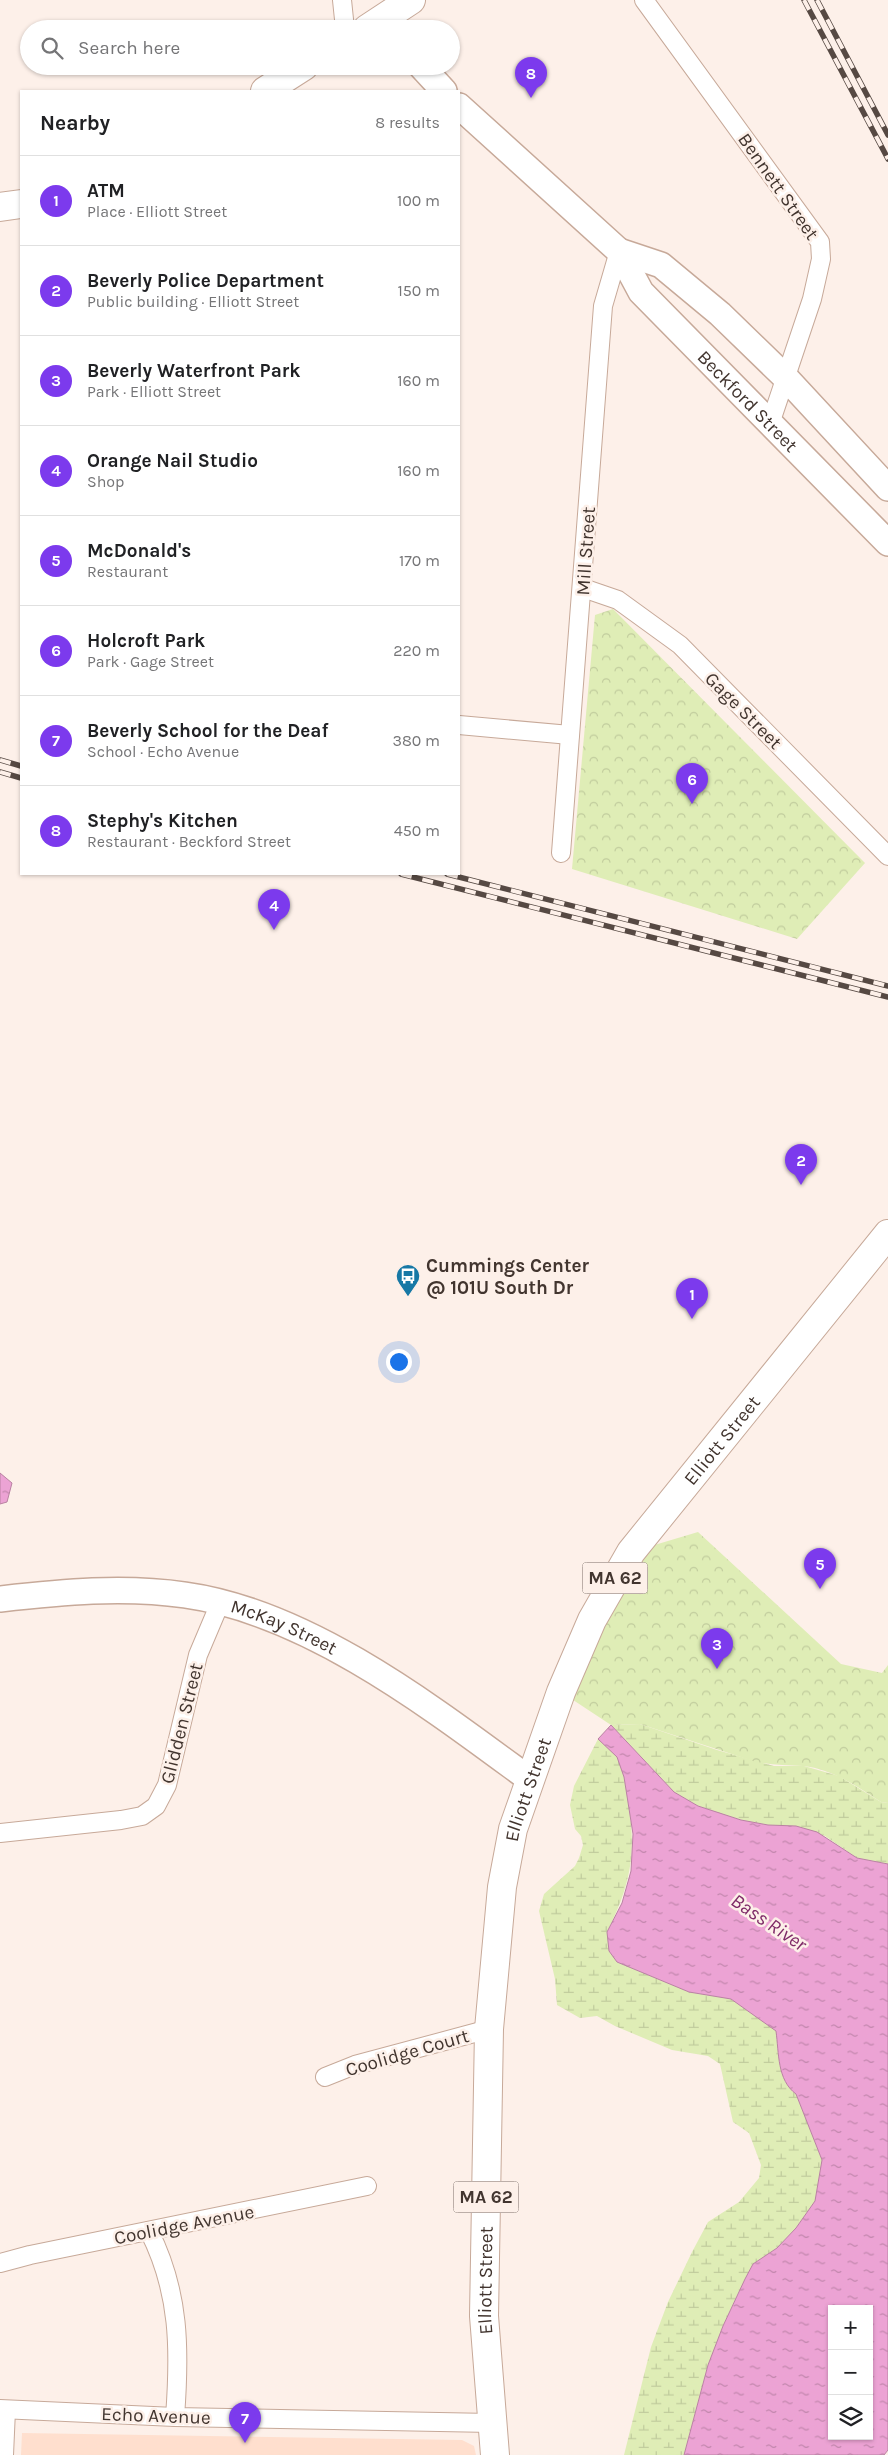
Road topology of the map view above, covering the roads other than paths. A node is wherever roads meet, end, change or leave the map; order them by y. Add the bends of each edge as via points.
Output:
1 (342, 0) edge
2 (411, 0) edge
3 (644, 0) edge
4 (345, 20) edge
5 (385, 20) edge
6 (290, 75) edge
7 (429, 75) edge
8 (267, 90) edge
9 (443, 90) edge
10 (460, 107) edge
11 (20, 204) edge
12 (0, 207) edge
13 (619, 251) junction
14 (786, 378) junction
15 (770, 424) junction
16 (888, 488) edge
17 (888, 544) edge
18 (583, 588) junction
19 (460, 725) edge
20 (570, 735) junction
21 (561, 853) dead end
22 (888, 856) edge
23 (888, 1234) edge
24 (0, 1599) edge
25 (220, 1603) junction
26 (529, 1779) junction
27 (0, 1833) edge
28 (489, 2028) junction
29 (325, 2077) dead end
30 (367, 2186) dead end
31 (149, 2231) junction
32 (0, 2263) edge
33 (3, 2409) edge
34 (175, 2417) junction
35 (492, 2423) junction
36 (4, 2455) edge
37 (495, 2455) edge

1 - 4 street
2 - 5 main road
3 - 14 street, Bennett Street via 820,242 818,276
6 - 8 main road
7 - 9 street
10 - 13 street, Beckford Street
11 - 12 main road
13 - 14 street, Beckford Street via 661,265 720,314
13 - 15 street, Beckford Street via 641,292
13 - 18 street, Mill Street via 603,306
14 - 15 street, Bennett Street
14 - 16 street, Beckford Street
15 - 17 street, Beckford Street
18 - 20 street, Mill Street
18 - 22 street, Gage Street via 618,600 680,645
19 - 20 street
20 - 21 street, Mill Street
23 - 26 main road, Elliott Street / MA 62 via 631,1552 609,1587 574,1659
24 - 25 street, McKay Street via 63,1592 134,1590 186,1595
25 - 26 street, McKay Street via 294,1627 354,1661 439,1713
25 - 27 street, Glidden Street via 198,1655 167,1785 156,1806 142,1816 121,1820
26 - 28 main road, Elliott Street / MA 62 via 513,1828 502,1887
28 - 29 street, Coolidge Court via 355,2065
28 - 35 main road, Elliott Street / MA 62 via 484,2316
30 - 31 street, Coolidge Avenue
31 - 32 street, Coolidge Avenue
31 - 34 street via 158,2248 176,2320 179,2360
33 - 34 street, Echo Avenue
33 - 36 street
34 - 35 street, Echo Avenue
35 - 37 main road, Elliott Street / MA 62

